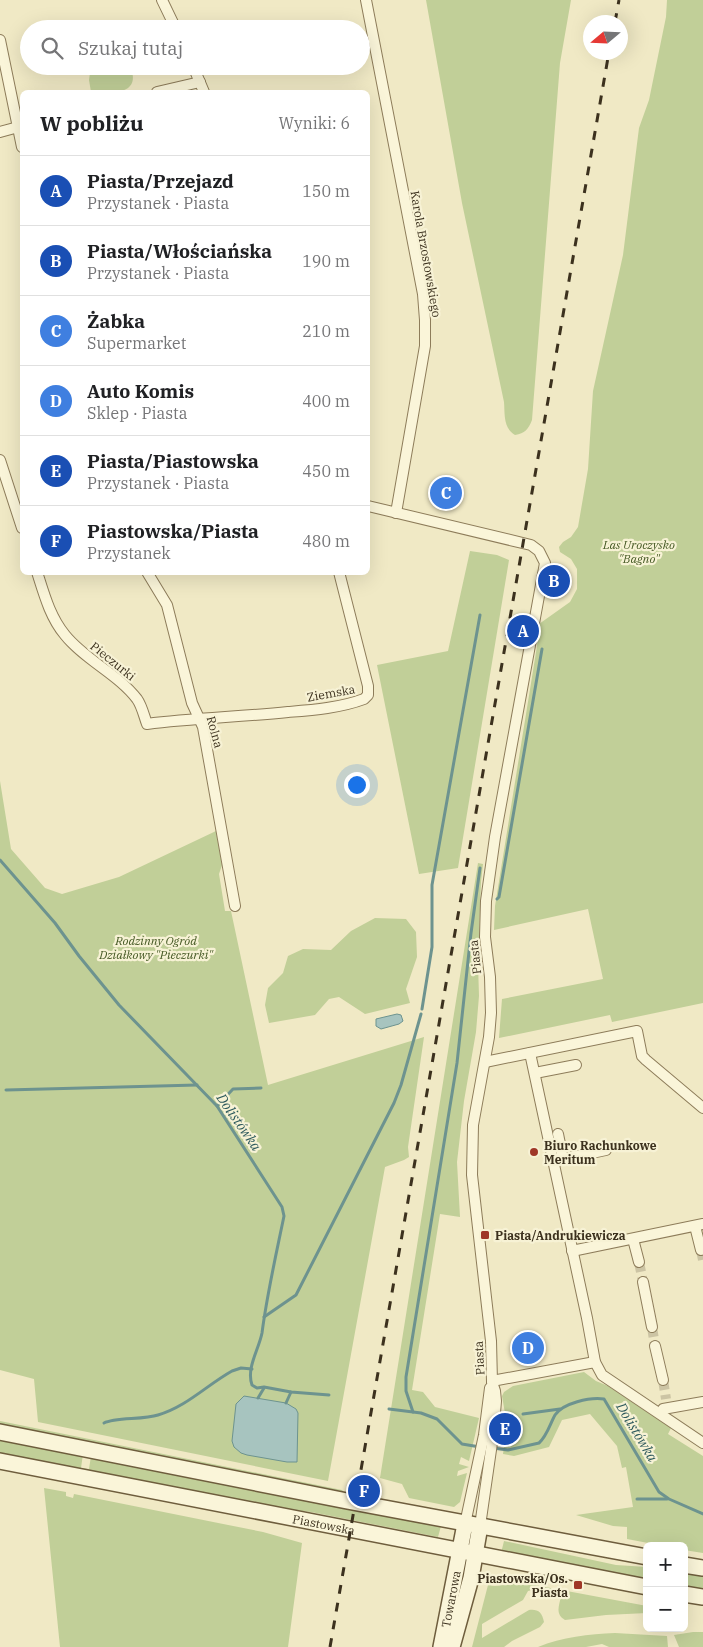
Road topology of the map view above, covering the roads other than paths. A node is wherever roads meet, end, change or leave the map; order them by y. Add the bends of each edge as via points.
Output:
1 (162, 0) edge
2 (366, 0) edge
3 (172, 20) edge
4 (370, 20) edge
5 (370, 21) edge
6 (0, 40) edge
7 (197, 75) edge
8 (202, 88) edge
9 (180, 90) edge
10 (20, 127) edge
11 (0, 132) edge
12 (0, 460) edge
13 (370, 506) edge
14 (396, 513) junction
15 (20, 522) edge
16 (38, 575) edge
17 (149, 575) edge
18 (340, 575) edge
19 (199, 718) junction
20 (235, 906) dead end
21 (530, 1053) junction
22 (484, 1062) junction
23 (570, 1069) dead end
24 (535, 1073) junction
25 (703, 1108) edge
26 (558, 1134) dead end
27 (606, 1150) dead end
28 (558, 1160) junction
29 (699, 1225) edge
30 (633, 1238) junction
31 (701, 1250) dead end
32 (572, 1251) junction
33 (639, 1262) tunnel mouth
34 (643, 1282) tunnel mouth
35 (652, 1327) tunnel mouth
36 (655, 1346) tunnel mouth
37 (595, 1362) junction
38 (662, 1380) tunnel mouth
39 (492, 1382) junction
40 (666, 1399) tunnel mouth
41 (703, 1402) edge
42 (661, 1411) junction
43 (0, 1432) edge
44 (703, 1443) edge
45 (485, 1457) junction
46 (0, 1460) edge
47 (473, 1525) junction
48 (459, 1551) junction
49 (476, 1554) junction
50 (643, 1557) edge
51 (688, 1565) edge
52 (703, 1568) edge
53 (643, 1586) edge
54 (688, 1595) edge
55 (703, 1597) edge
56 (456, 1604) junction
57 (441, 1647) edge
58 (452, 1647) edge

1 - 3 street
2 - 4 street, Karola Brzostowskiego
5 - 14 street, Karola Brzostowskiego via 426,320 425,346
6 - 10 street
7 - 8 street
8 - 9 street
10 - 11 street
12 - 15 street
13 - 14 street
14 - 22 street, Piasta via 531,545 540,551 544,560 486,900 485,937 491,1000
16 - 19 street, Pieczurki via 48,606 65,635 130,692 138,701 147,724
17 - 19 street, Rolna via 167,605 186,682
18 - 19 street, Ziemska via 368,686 364,700 311,710
19 - 20 street, Rolna via 205,734
21 - 22 street
21 - 24 street
21 - 25 street via 636,1031 642,1056
22 - 39 street, Piasta via 474,1119 471,1165 491,1341
23 - 24 street
24 - 28 street
26 - 28 street
27 - 28 street
28 - 32 street
29 - 30 street
29 - 31 street
30 - 32 street
30 - 33 street
32 - 37 street
34 - 35 street
36 - 38 street
37 - 39 street
37 - 42 street via 602,1375
39 - 45 street, Piasta
40 - 42 street
41 - 42 street
42 - 44 street
43 - 47 main road
45 - 47 street, Piasta
45 - 47 street, Piasta
46 - 48 main road, Piastowska
47 - 48 main road, Towarowa
47 - 49 main road, Towarowa
47 - 50 main road
48 - 49 main road, Piastowska
48 - 56 main road, Towarowa
49 - 53 main road, Piastowska
49 - 56 main road, Towarowa
51 - 52 main road
54 - 55 main road
56 - 57 main road, Towarowa
56 - 58 main road, Towarowa

